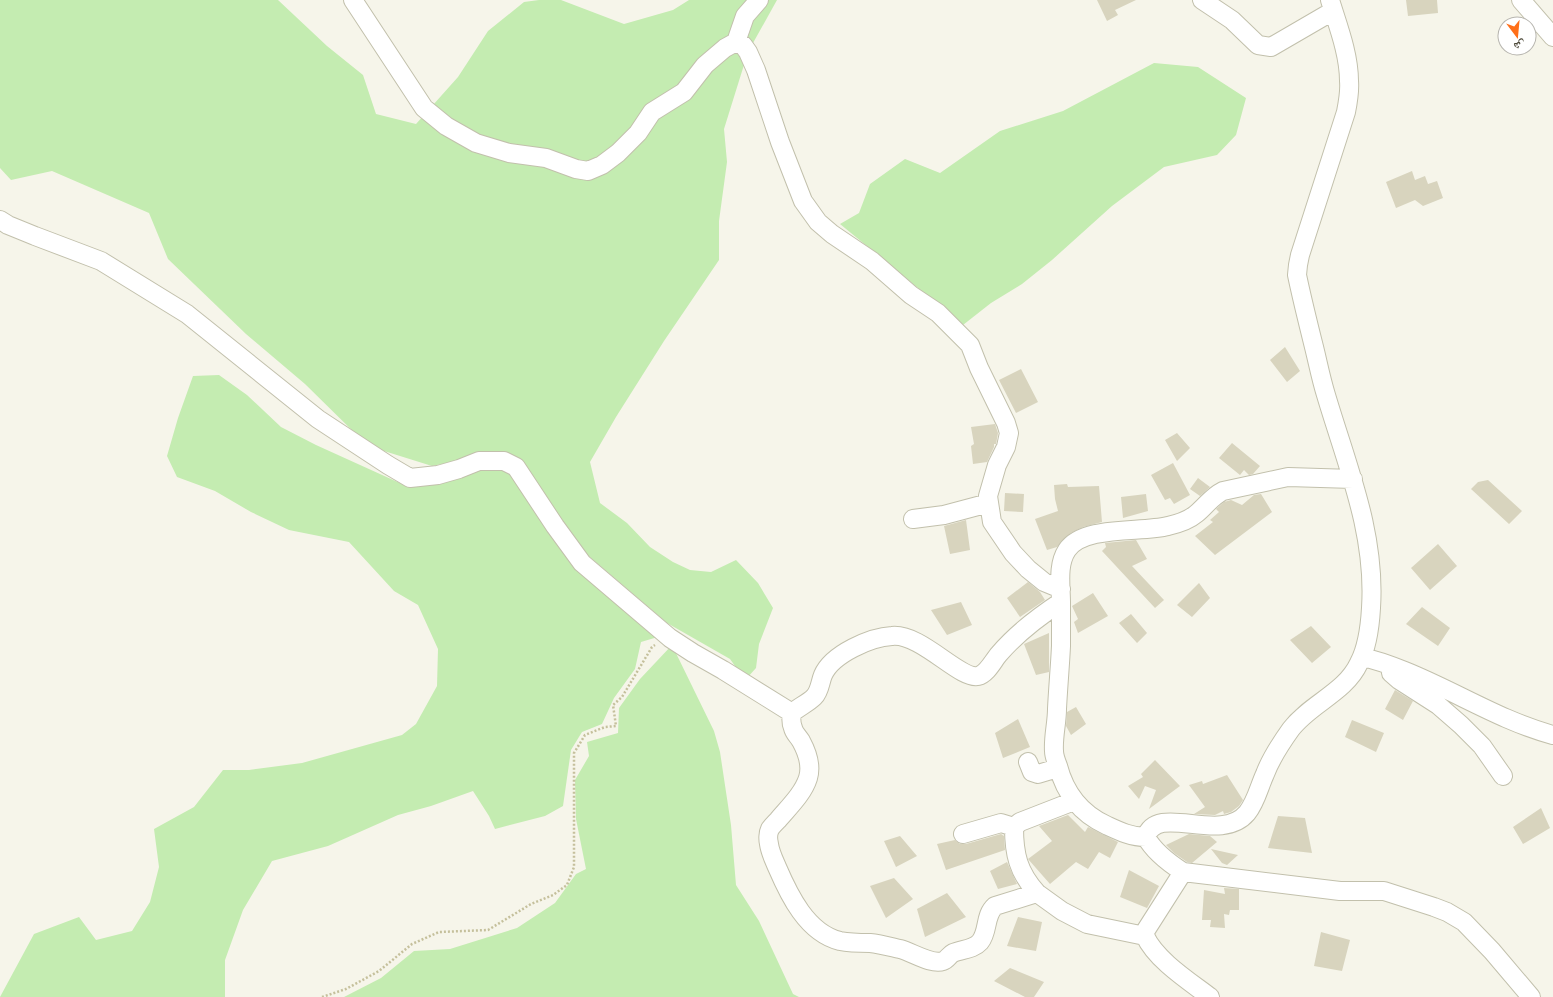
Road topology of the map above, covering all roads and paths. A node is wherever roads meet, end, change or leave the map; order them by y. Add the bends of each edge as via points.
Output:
1 (353, 0) edge
2 (759, 0) edge
3 (1202, 0) edge
4 (1521, 0) edge
5 (1332, 6) edge
6 (1553, 37) edge
7 (736, 42) junction
8 (0, 220) edge
9 (1353, 479) junction
10 (988, 503) junction
11 (913, 519) dead end
12 (1061, 596) junction
13 (670, 638) junction
14 (1368, 658) junction
15 (792, 713) junction
16 (1553, 735) edge
17 (1028, 762) dead end
18 (1058, 768) junction
19 (1503, 776) dead end
20 (1074, 802) junction
21 (1014, 827) junction
22 (963, 834) dead end
23 (1146, 837) junction
24 (1183, 872) junction
25 (1037, 893) junction
26 (1145, 936) junction
27 (322, 997) edge
28 (1210, 997) edge
29 (1531, 997) edge

1 - 7 street via 424,108 446,126 476,144 509,153 546,158 588,171 602,165 618,153 638,133 652,112 684,92 705,65
2 - 7 street via 744,16
3 - 5 street via 1232,20 1258,46 1271,47
4 - 6 street
5 - 9 street via 1347,63 1349,96 1300,254 1298,275 1325,393
7 - 10 street via 743,45 748,52 803,201 818,222 938,313 970,346 1009,433 1006,447 991,482
8 - 13 street via 101,261 187,314 318,419 410,478 438,475 479,461 504,461 516,467 582,563
9 - 12 street via 1305,476 1267,481 1214,495 1195,515 1168,526 1084,537 1066,551 1061,564
9 - 14 street via 1370,554 1372,587
10 - 11 street via 944,515
10 - 12 street via 992,522 1013,554
12 - 15 street via 1020,632 979,676 963,673 934,652 901,635 890,636 863,643 846,652 823,674 814,697
12 - 18 street via 1061,647 1054,734 1054,753
13 - 15 street
13 - 27 path via 652,647 622,697 613,706 616,726 605,727 585,735 574,753 574,867 567,885 488,930 439,932 412,944 379,971 346,989
14 - 16 street via 1431,682 1511,722
14 - 19 street via 1438,705 1462,725 1482,746
14 - 23 street via 1359,663 1346,682 1292,727 1277,749 1257,796 1241,819 1229,825 1216,827 1161,823 1148,830
15 - 25 street via 793,728 805,751 810,768 804,787 770,829 769,844 785,886 802,913 827,936 840,941 901,949 932,961 945,961 951,954 974,947 980,942 987,917 995,906
17 - 18 street via 1032,772 1038,774
18 - 20 street
20 - 21 street via 1020,822
20 - 23 street via 1100,822 1136,837
21 - 22 street via 1002,822
21 - 25 street via 1017,860 1029,884
23 - 24 street via 1155,850
24 - 26 street via 1146,930
24 - 29 street via 1333,891 1384,891 1434,907 1464,922
25 - 26 street via 1062,911 1087,924
26 - 28 street via 1165,961

